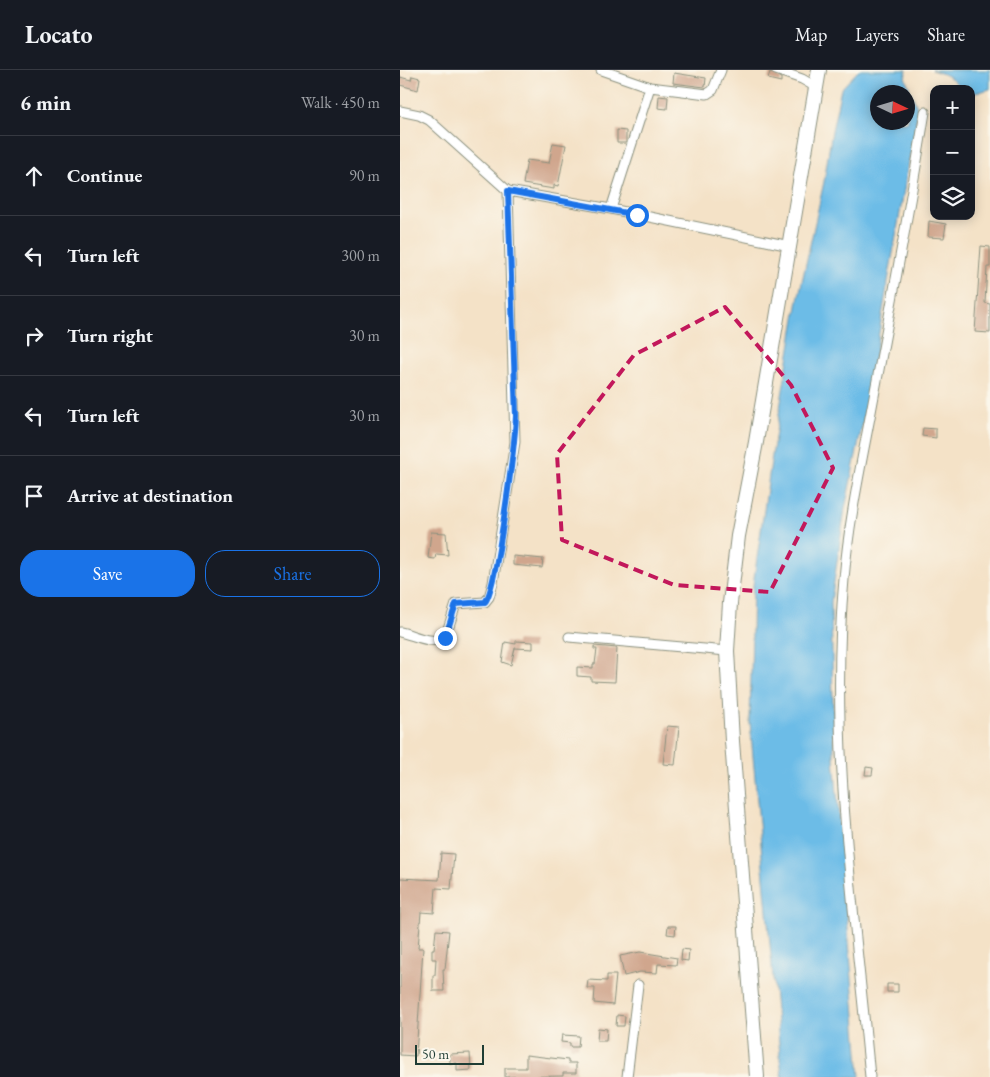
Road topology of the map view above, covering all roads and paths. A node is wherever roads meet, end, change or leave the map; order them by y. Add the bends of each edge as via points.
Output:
1 (601, 70) edge
2 (721, 70) edge
3 (776, 70) edge
4 (818, 78) edge
5 (650, 87) junction
6 (400, 111) edge
7 (925, 112) dead end
8 (508, 191) junction
9 (611, 209) junction
10 (790, 246) junction
11 (400, 632) edge
12 (569, 637) dead end
13 (727, 651) junction
14 (638, 985) dead end
15 (627, 1077) edge
16 (757, 1077) edge
17 (870, 1077) edge

1 - 5 street
2 - 5 street via 713,90 707,94
3 - 4 street via 802,78
4 - 10 main road
5 - 9 street
6 - 8 street via 429,120
7 - 17 street via 862,458 844,579 840,692 845,806
8 - 9 street
8 - 11 street via 515,433 493,583 485,602 456,604 448,632 439,641
9 - 10 street
10 - 13 main road via 738,536
12 - 13 street
13 - 16 main road
14 - 15 street

